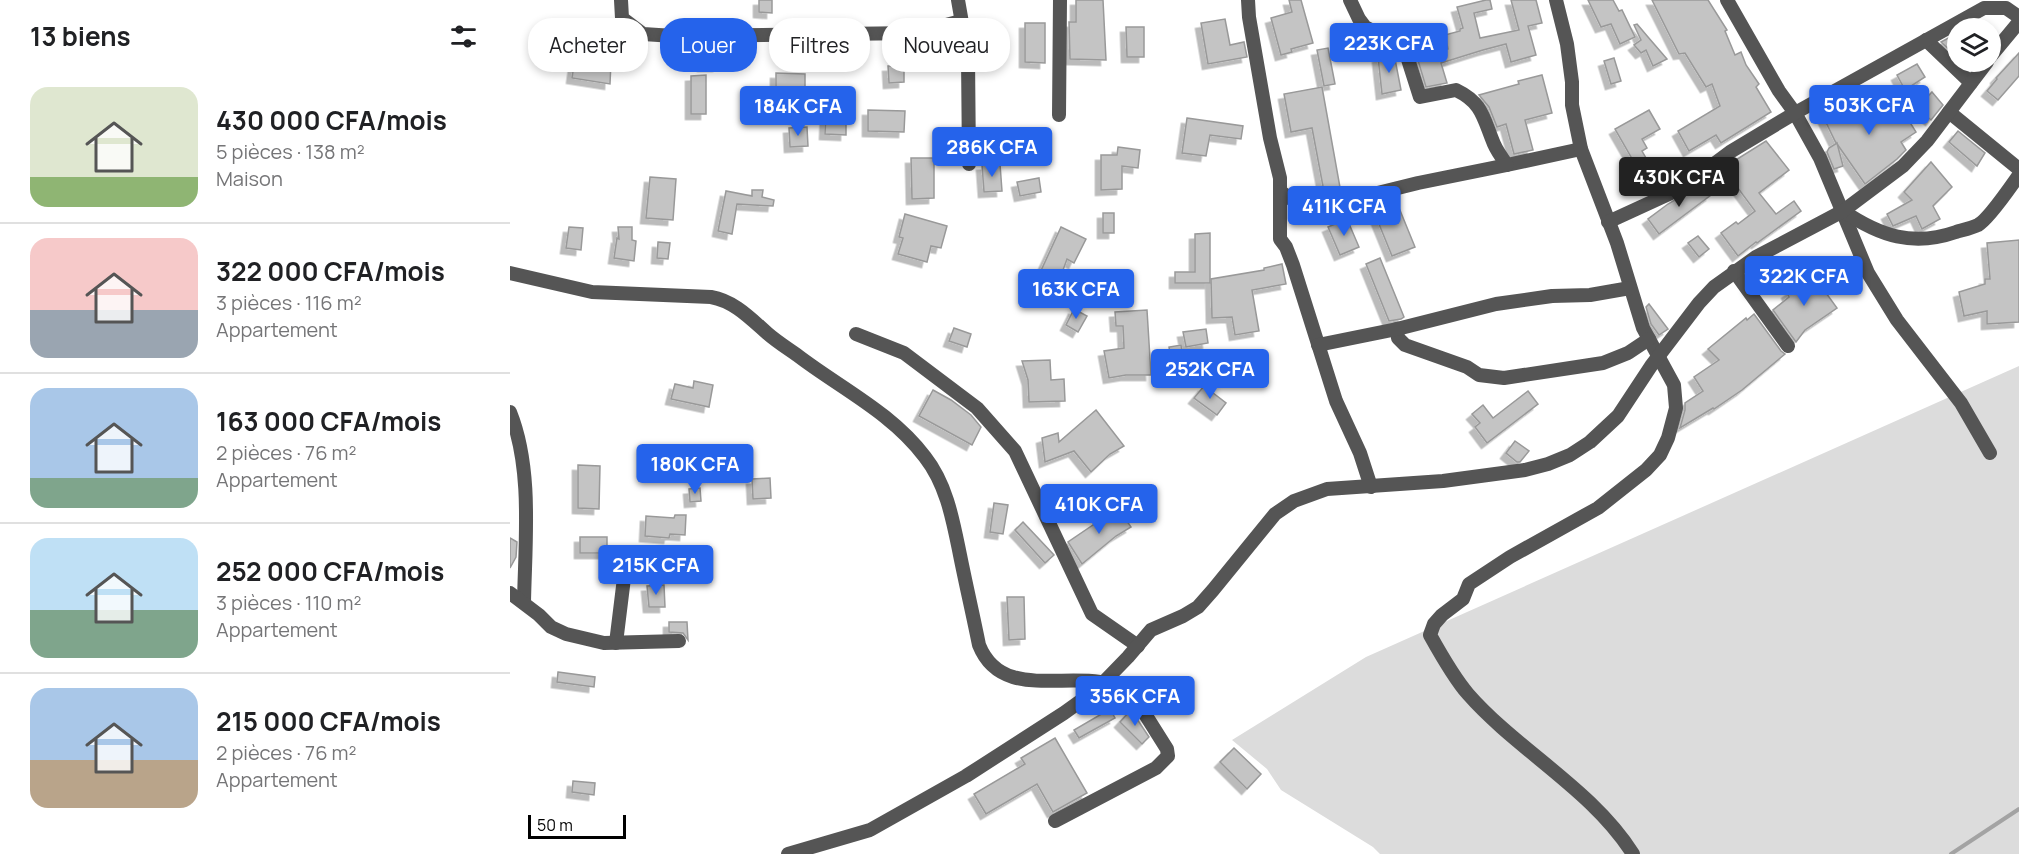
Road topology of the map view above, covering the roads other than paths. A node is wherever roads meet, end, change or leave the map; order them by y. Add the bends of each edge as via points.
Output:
1 (621, 0) edge
2 (958, 0) edge
3 (1060, 0) edge
4 (1248, 0) edge
5 (1350, 0) edge
6 (1556, 0) edge
7 (1726, 0) edge
8 (2019, 17) edge
9 (961, 18) edge
10 (2019, 22) edge
11 (882, 33) edge
12 (1926, 40) junction
13 (2001, 44) edge
14 (968, 72) edge
15 (1979, 72) edge
16 (1971, 83) junction
17 (1949, 112) junction
18 (1795, 113) junction
19 (1059, 115) dead end
20 (1581, 149) junction
21 (969, 164) dead end
22 (1507, 165) junction
23 (2019, 169) edge
24 (2019, 175) edge
25 (1281, 192) junction
26 (1843, 211) junction
27 (1608, 222) junction
28 (1734, 271) junction
29 (510, 273) edge
30 (1630, 288) junction
31 (1397, 329) junction
32 (856, 334) dead end
33 (1649, 339) junction
34 (1318, 345) junction
35 (1788, 346) dead end
36 (1658, 356) junction
37 (510, 412) edge
38 (1990, 453) dead end
39 (1371, 487) junction
40 (625, 570) dead end
41 (510, 593) edge
42 (524, 603) junction
43 (679, 642) dead end
44 (616, 643) junction
45 (1138, 646) junction
46 (1103, 683) junction
47 (1055, 822) dead end
48 (788, 854) edge
49 (1633, 854) edge

1 - 11 street via 622,18 643,34
2 - 9 street
3 - 19 street
4 - 25 street
5 - 22 street via 1365,27 1404,50 1420,97 1456,90 1474,101
6 - 20 street via 1567,44 1572,105
7 - 18 street
8 - 12 street via 2006,8 1984,9
10 - 13 street
12 - 16 street
12 - 18 street
14 - 21 street
15 - 16 street
16 - 17 street
17 - 23 street
17 - 26 street via 1915,155
18 - 26 street
18 - 27 street via 1669,194
20 - 22 street
20 - 27 street
22 - 25 street via 1313,209 1306,209
24 - 26 street via 1979,224 1944,236 1900,238 1859,222
25 - 34 street via 1280,238 1293,265
26 - 28 street
26 - 38 street via 1868,273 1897,320 1961,403
27 - 30 street
28 - 35 street
28 - 36 street via 1699,303
29 - 46 street via 592,292 711,297 733,305 824,376 875,408 925,457 942,485 980,645 995,668 1017,680
30 - 31 street via 1496,304
30 - 33 street
31 - 33 street via 1398,338 1406,345 1479,375 1504,378 1603,363
31 - 34 street
32 - 45 street via 904,353 977,408 1015,451 1092,614
33 - 36 street
34 - 39 street via 1336,402
36 - 39 street via 1618,416 1570,455 1525,470
36 - 49 street via 1676,396 1668,438 1660,454 1598,508 1469,584 1463,599 1442,615 1430,635 1467,693 1595,807
37 - 42 street via 522,457 526,528
39 - 45 street via 1327,489 1284,506 1198,606 1151,630
40 - 44 street
41 - 42 street
42 - 44 street via 551,627 566,634
43 - 44 street
45 - 46 street
46 - 47 street via 1133,695 1168,756 1156,768
46 - 48 street via 966,776 870,830

